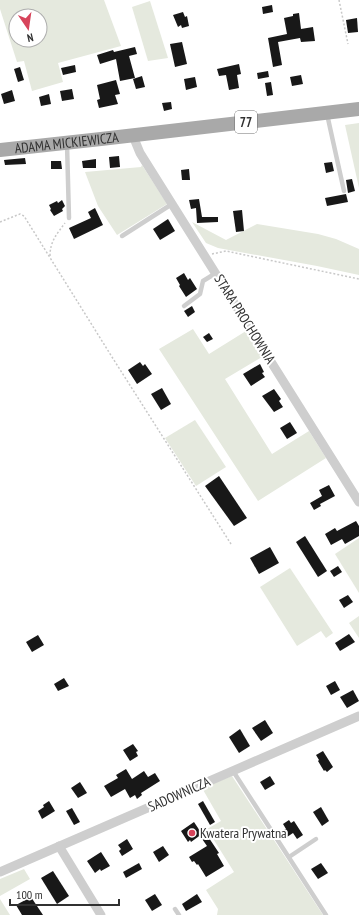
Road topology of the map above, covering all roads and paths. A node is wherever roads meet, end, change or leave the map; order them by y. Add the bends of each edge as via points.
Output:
1 (339, 0) edge
2 (348, 44) dead end
3 (359, 109) edge
4 (327, 112) junction
5 (133, 136) junction
6 (68, 143) junction
7 (0, 150) edge
8 (344, 191) dead end
9 (172, 204) junction
10 (69, 218) joint
11 (0, 222) edge
12 (122, 236) dead end
13 (50, 256) junction
14 (206, 256) junction
15 (216, 274) junction
16 (359, 279) edge
17 (184, 306) dead end
18 (359, 502) edge
19 (231, 544) dead end
20 (359, 716) edge
21 (233, 771) junction
22 (316, 839) dead end
23 (59, 846) junction
24 (289, 857) junction
25 (0, 872) edge
26 (175, 909) dead end
27 (101, 915) edge
28 (179, 915) edge
29 (326, 915) edge

1 - 2 path
3 - 4 main road, 77
4 - 5 main road, 77
4 - 8 lane
5 - 6 main road, ADAMA MICKIEWICZA / 77
5 - 9 street, STARA PROCHOWNIA via 140,153
6 - 7 main road, ADAMA MICKIEWICZA / 77
6 - 10 lane
9 - 12 lane
9 - 14 street, STARA PROCHOWNIA
10 - 13 path via 53,240
11 - 13 path via 20,214 24,216
13 - 19 path
14 - 15 street, STARA PROCHOWNIA
14 - 16 path via 226,250
15 - 17 lane via 203,281 200,294
15 - 18 street, STARA PROCHOWNIA
20 - 21 street, SADOWNICZA
21 - 23 street, SADOWNICZA
21 - 24 lane
22 - 24 lane
23 - 25 street, SADOWNICZA
23 - 27 street
24 - 29 lane
26 - 28 lane

